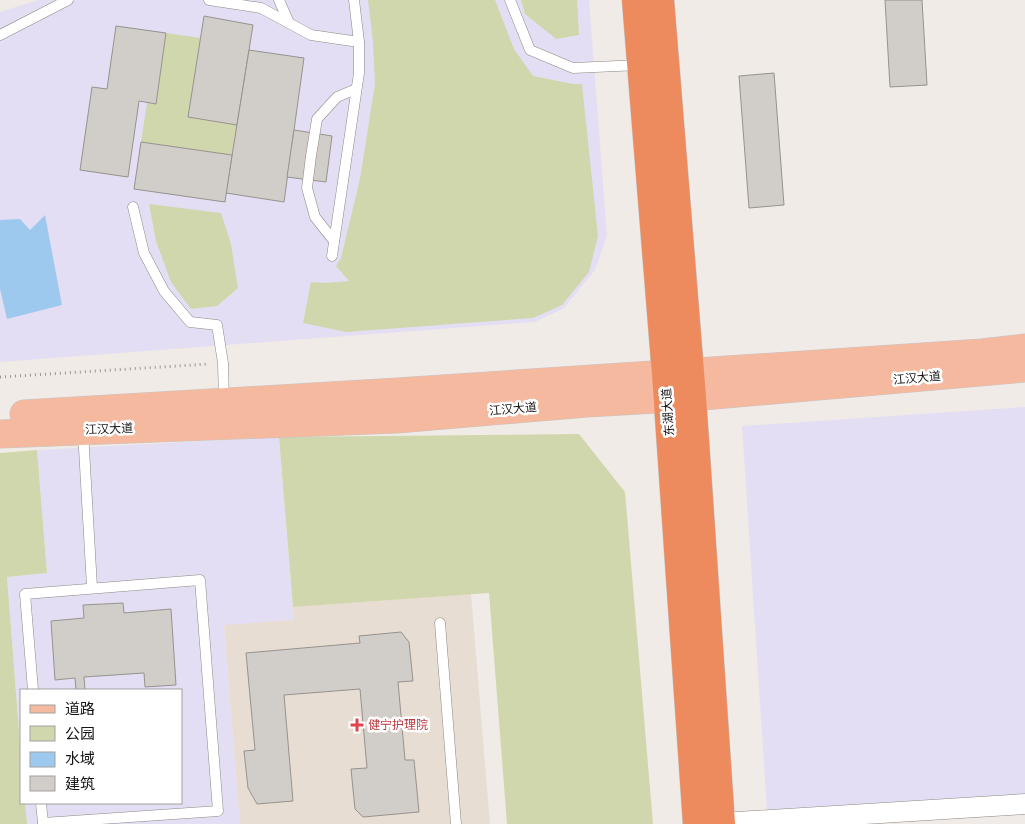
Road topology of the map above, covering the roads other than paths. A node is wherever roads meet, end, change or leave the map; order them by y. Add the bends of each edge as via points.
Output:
1 (68, 0) edge
2 (209, 0) edge
3 (279, 0) edge
4 (354, 0) edge
5 (510, 0) edge
6 (636, 0) edge
7 (660, 0) edge
8 (289, 23) junction
9 (0, 36) edge
10 (359, 42) junction
11 (641, 65) junction
12 (356, 89) junction
13 (133, 207) dead end
14 (334, 241) junction
15 (332, 256) dead end
16 (1025, 348) edge
17 (1025, 368) edge
18 (678, 385) junction
19 (224, 401) junction
20 (0, 415) edge
21 (83, 430) junction
22 (0, 434) edge
23 (92, 587) junction
24 (440, 622) dead end
25 (33, 689) edge
26 (41, 804) edge
27 (1025, 804) edge
28 (456, 824) edge
29 (713, 824) edge

1 - 9 lane
2 - 8 lane via 261,8
3 - 8 lane
4 - 10 lane
5 - 11 lane via 530,50 573,68
6 - 11 highway, 东湖大道
7 - 18 highway, 东湖大道
8 - 10 lane via 311,35
10 - 12 lane
11 - 18 highway, 东湖大道
12 - 14 lane
12 - 14 lane via 336,97 317,119 311,156 307,188 315,217
13 - 19 lane via 144,253 164,291 190,322 217,325
14 - 15 lane
16 - 18 main road, 江汉大道
17 - 18 main road, 江汉大道
18 - 19 main road, 江汉大道 via 397,392
18 - 21 main road, 江汉大道 via 587,403 397,419
18 - 29 highway, 东湖大道
19 - 20 main road, 江汉大道
21 - 22 main road, 江汉大道
21 - 23 lane
23 - 25 lane via 25,594
23 - 26 lane via 200,580 218,810 43,823
24 - 28 lane
27 - 29 street

